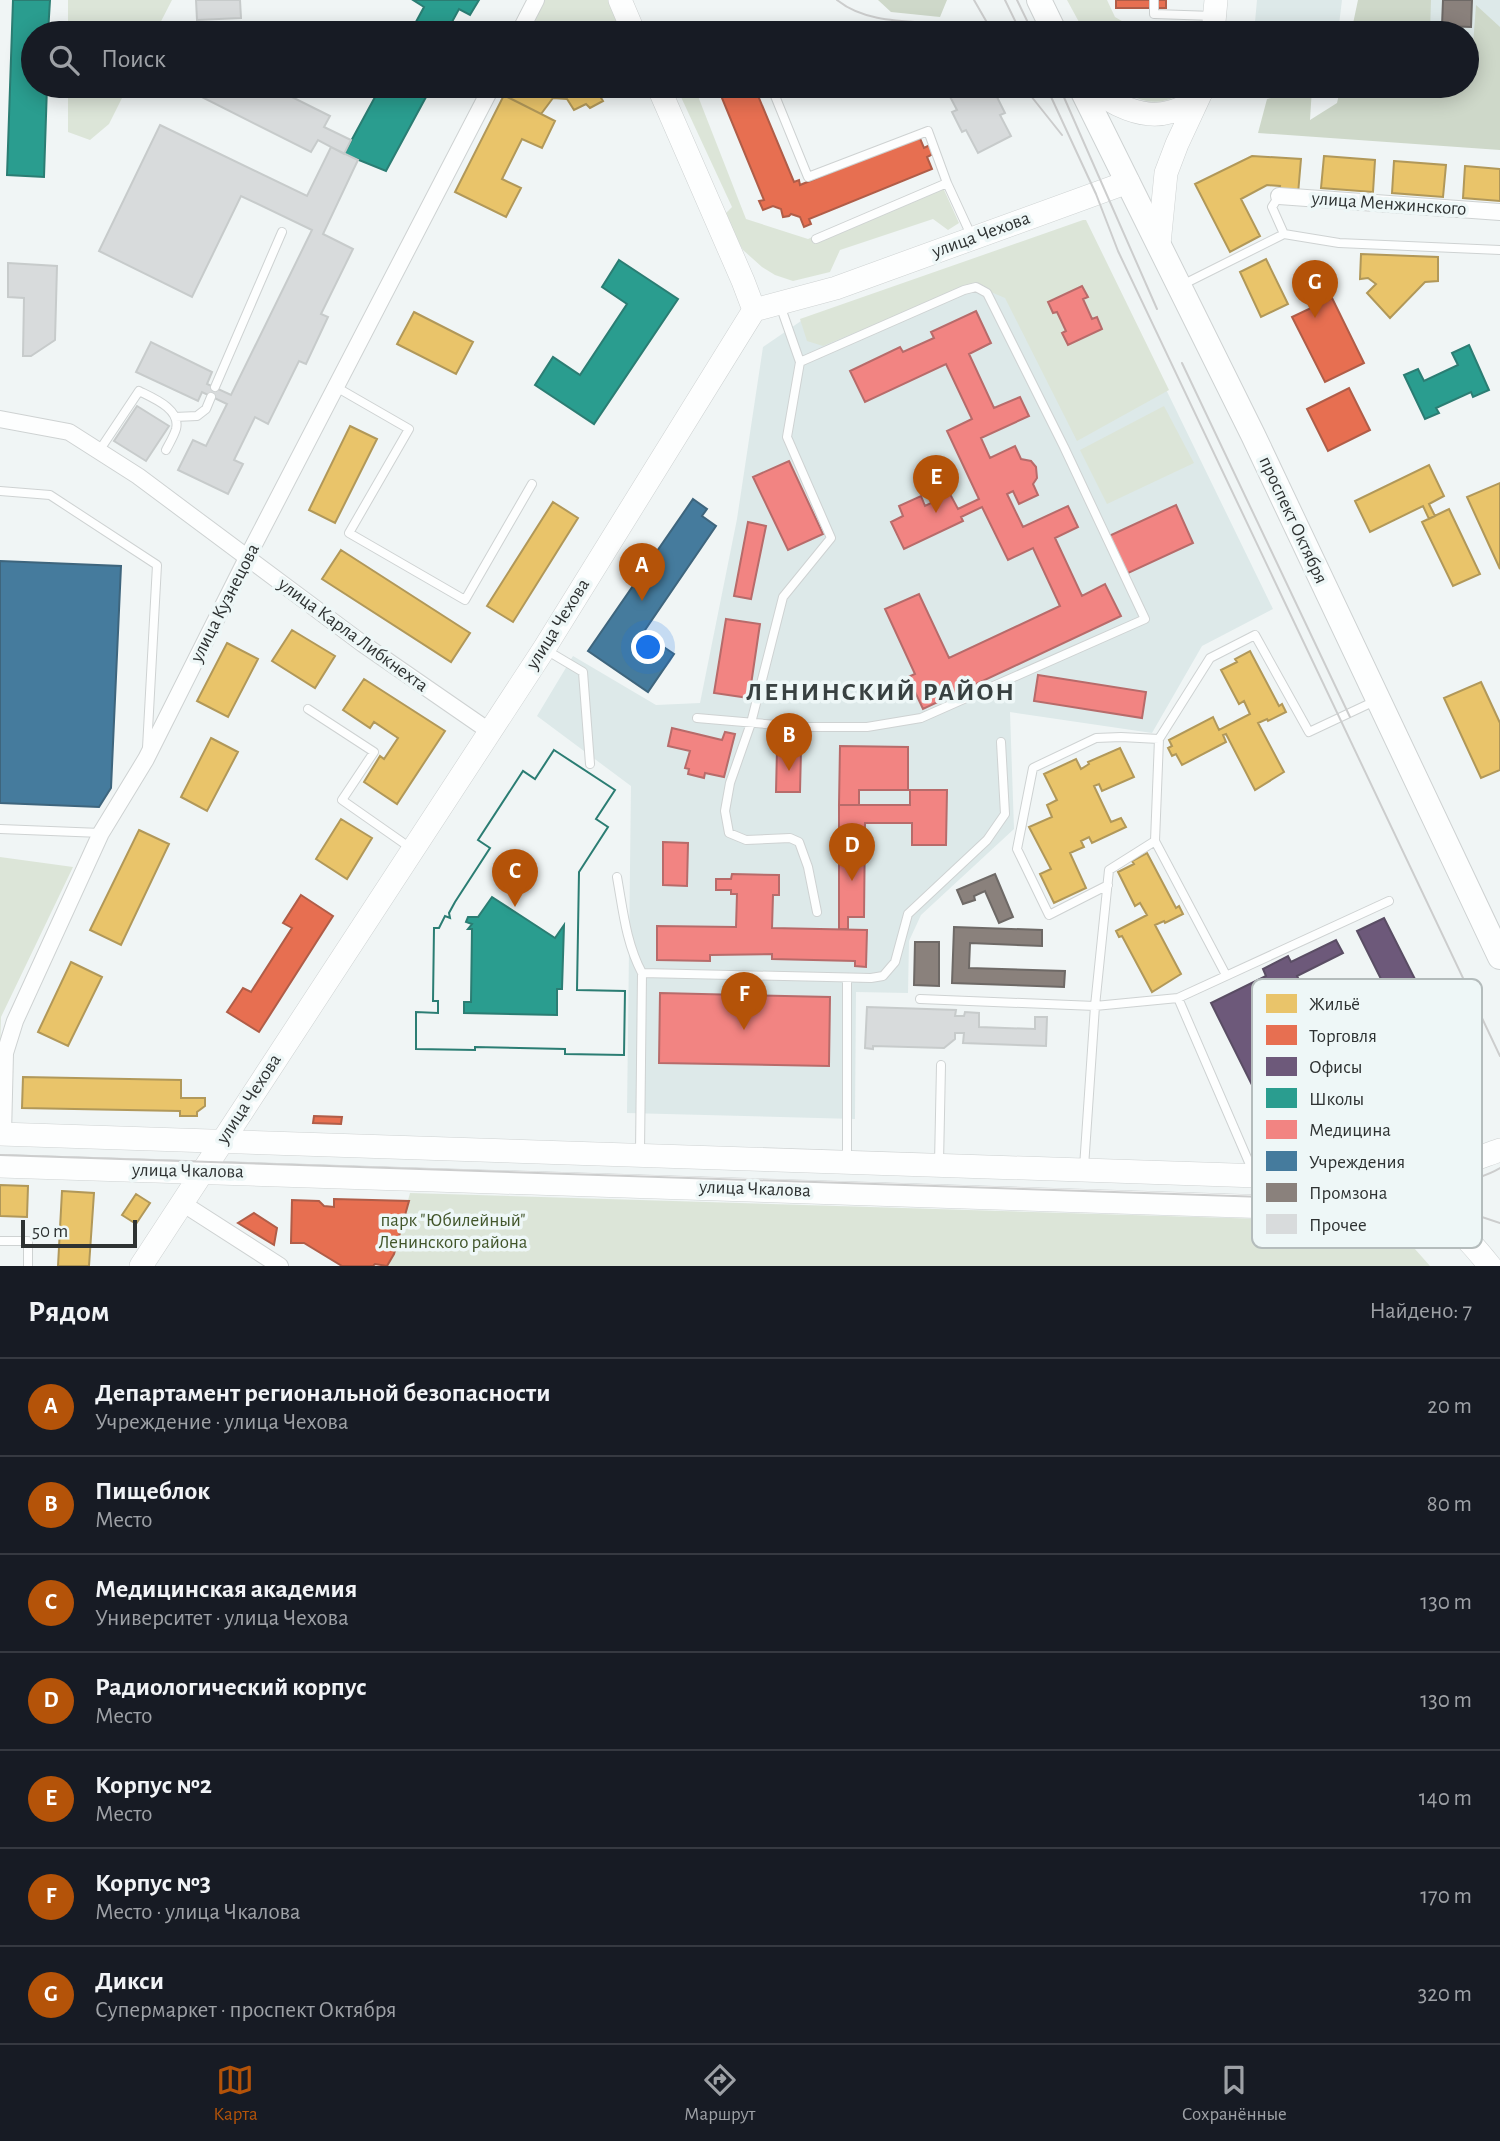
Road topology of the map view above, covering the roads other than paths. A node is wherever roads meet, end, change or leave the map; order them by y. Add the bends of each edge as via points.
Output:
1 (536, 0) edge
2 (620, 0) edge
3 (1039, 0) edge
4 (1154, 0) edge
5 (1214, 17) edge
6 (525, 21) edge
7 (630, 21) edge
8 (1049, 21) edge
9 (486, 98) edge
10 (663, 98) edge
11 (776, 98) edge
12 (1086, 98) edge
13 (1110, 98) edge
14 (1192, 98) edge
15 (1198, 98) edge
16 (1128, 182) junction
17 (947, 183) junction
18 (1279, 197) joint
19 (1500, 212) edge
20 (282, 232) dead end
21 (1284, 234) junction
22 (973, 238) junction
23 (816, 239) dead end
24 (1159, 244) junction
25 (1500, 250) edge
26 (1180, 286) junction
27 (780, 304) junction
28 (754, 310) junction
29 (800, 362) junction
30 (215, 387) dead end
31 (336, 387) junction
32 (211, 397) dead end
33 (175, 417) junction
34 (0, 419) edge
35 (166, 450) dead end
36 (99, 451) junction
37 (532, 484) dead end
38 (0, 491) edge
39 (247, 558) junction
40 (544, 649) junction
41 (1377, 699) junction
42 (308, 709) dead end
43 (697, 718) dead end
44 (751, 723) junction
45 (489, 731) junction
46 (1159, 739) junction
47 (1001, 742) dead end
48 (146, 759) junction
49 (590, 764) dead end
50 (0, 829) edge
51 (102, 833) junction
52 (1155, 841) junction
53 (412, 849) junction
54 (617, 877) dead end
55 (1108, 885) junction
56 (1389, 901) dead end
57 (817, 912) dead end
58 (1500, 957) edge
59 (642, 973) junction
60 (1226, 975) junction
61 (847, 978) junction
62 (1178, 998) junction
63 (920, 999) dead end
64 (1095, 1006) junction
65 (941, 1065) dead end
66 (2, 1077) edge
67 (1, 1134) edge
68 (222, 1142) junction
69 (1500, 1150) edge
70 (639, 1156) junction
71 (1482, 1157) edge
72 (847, 1163) junction
73 (0, 1166) edge
74 (939, 1166) junction
75 (1252, 1170) edge
76 (202, 1171) junction
77 (1084, 1171) junction
78 (1252, 1177) edge
79 (182, 1203) junction
80 (1252, 1206) edge
81 (0, 1241) edge
82 (1475, 1248) edge
83 (28, 1266) edge
84 (141, 1266) edge
85 (280, 1266) edge
86 (1490, 1266) edge

1 - 6 street
2 - 7 main road
3 - 8 main road
4 - 5 lane via 1154,14
9 - 31 street, улица Кузнецова
10 - 28 main road
11 - 17 lane via 808,177 928,131
12 - 16 main road, проспект Октября
13 - 14 main road via 1122,106 1157,114 1170,112
15 - 24 main road via 1166,173
16 - 22 main road, улица Чехова
16 - 24 main road, проспект Октября
17 - 22 lane
17 - 23 lane
18 - 19 street, улица Менжинского
18 - 21 lane via 1272,207
20 - 30 lane
21 - 25 lane via 1339,243
21 - 26 lane
22 - 27 main road, улица Чехова
24 - 26 main road, проспект Октября
26 - 41 main road, проспект Октября
27 - 28 main road, улица Чехова
27 - 29 lane
28 - 40 main road, улица Чехова
29 - 44 lane via 787,437 831,538 783,597
29 - 44 lane via 964,290 976,287 987,293 1145,618 921,718 867,727
31 - 37 lane via 409,429 349,533 465,600
31 - 39 street, улица Кузнецова
32 - 33 lane via 197,416
33 - 35 lane via 177,428
33 - 36 lane via 139,391
34 - 36 street, улица Карла Либкнехта via 69,432
36 - 39 street, улица Карла Либкнехта
38 - 48 lane via 50,495 157,565
39 - 45 street, улица Карла Либкнехта
39 - 48 street, улица Кузнецова
40 - 45 main road, улица Чехова
40 - 49 lane via 583,672
41 - 46 lane via 1308,732 1255,635 1210,658
41 - 58 main road, проспект Октября
42 - 53 lane via 374,752 342,800
43 - 44 lane
44 - 57 lane via 730,783 725,811 729,833 746,840 790,838 799,842
45 - 53 main road, улица Чехова
46 - 52 lane
46 - 55 lane via 1096,738 1033,768 1017,849 1049,915
47 - 61 lane via 1005,814 987,840 908,914 889,971 871,978
48 - 51 street, улица Кузнецова
50 - 51 lane
51 - 66 street, улица Кузнецова via 15,1021
52 - 55 lane via 1109,870
52 - 60 lane
53 - 68 main road, улица Чехова
54 - 59 lane via 627,936
55 - 64 lane
56 - 60 lane
59 - 61 lane
59 - 70 lane
60 - 62 lane
61 - 72 lane
62 - 64 lane
62 - 75 lane
63 - 64 lane
64 - 77 lane
65 - 74 lane
66 - 67 street, улица Кузнецова
67 - 68 main road, улица Чкалова
68 - 70 main road, улица Чкалова
68 - 76 main road, улица Чехова
69 - 71 main road, улица Чкалова
70 - 72 main road, улица Чкалова
72 - 74 main road, улица Чкалова
73 - 76 main road, улица Чкалова
74 - 77 main road, улица Чкалова
76 - 79 main road, улица Чехова
76 - 80 main road, улица Чкалова
77 - 78 main road, улица Чкалова
79 - 84 main road, улица Чехова
79 - 85 street
81 - 83 lane via 27,1241
82 - 86 main road, улица Чкалова

